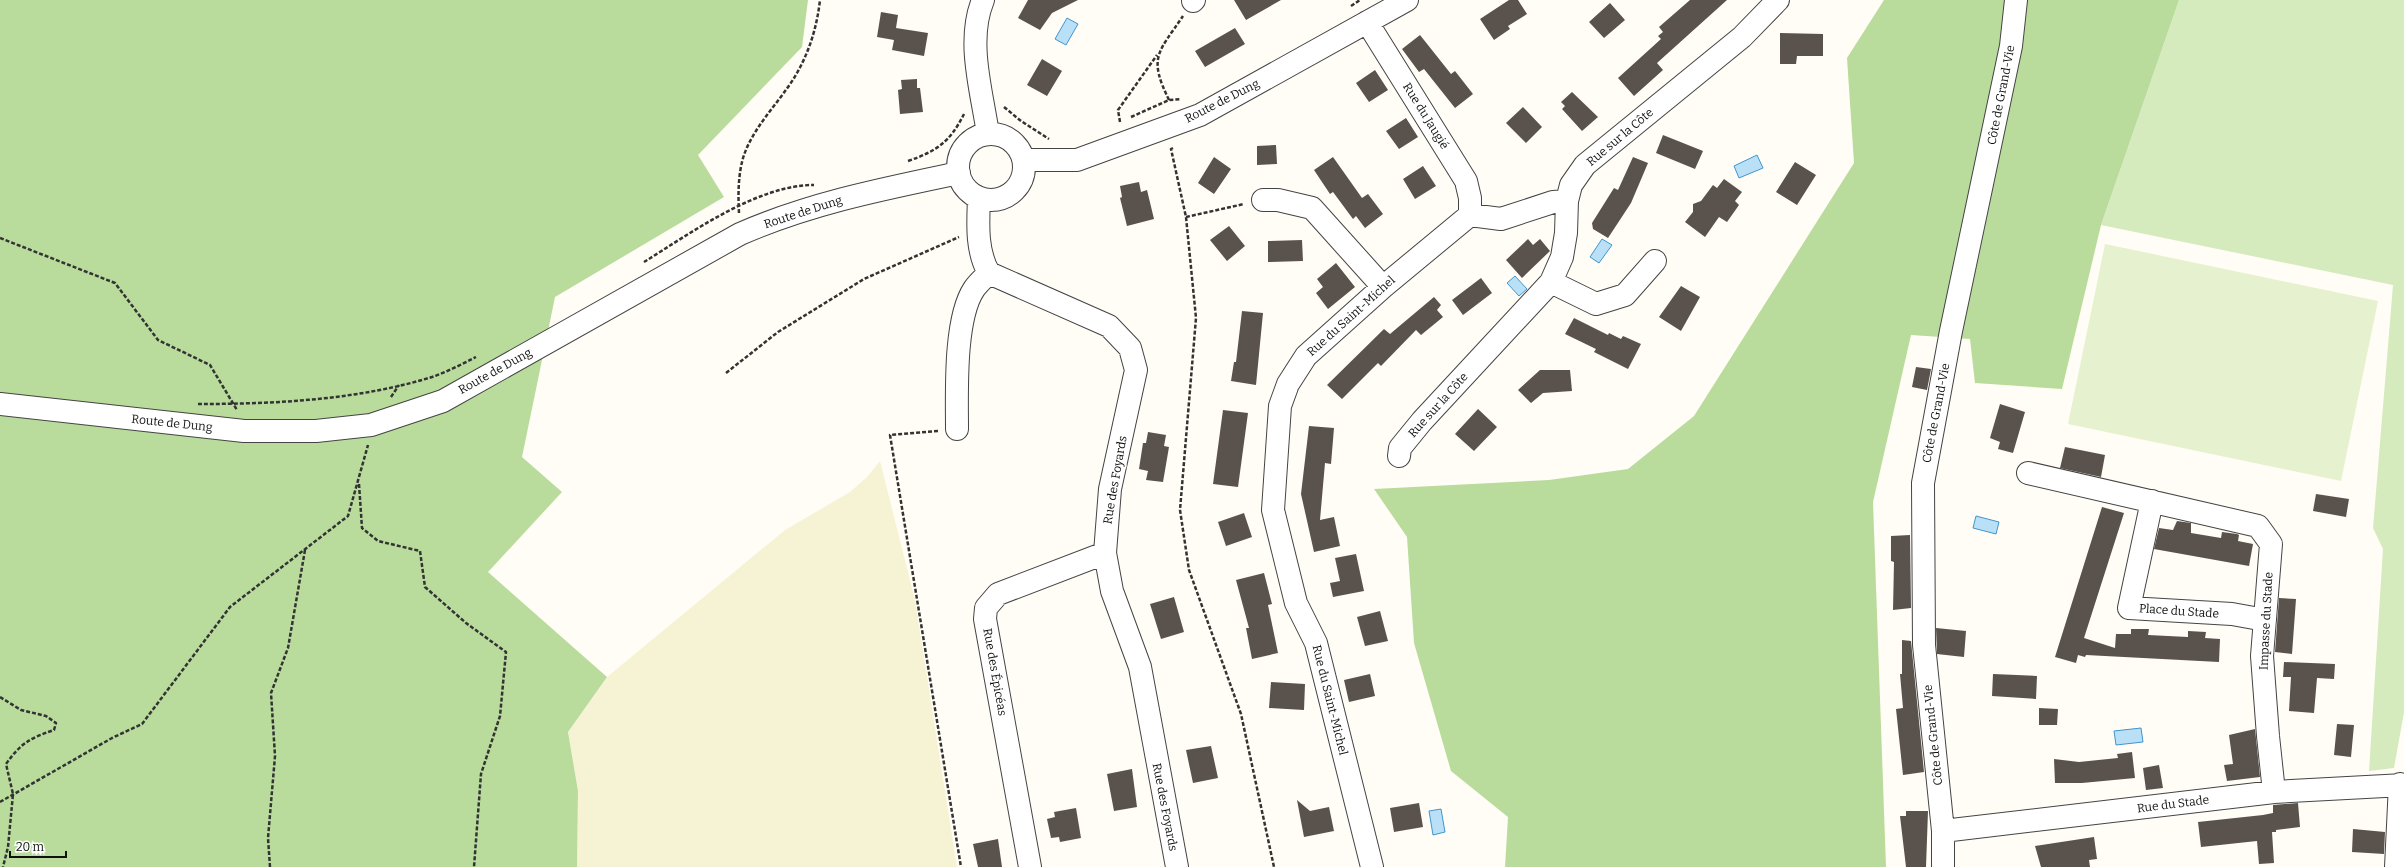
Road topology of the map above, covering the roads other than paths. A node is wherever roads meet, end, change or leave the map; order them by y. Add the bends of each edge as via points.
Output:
1 (983, 0) edge
2 (1407, 0) edge
3 (1778, 0) edge
4 (2016, 0) edge
5 (1367, 22) junction
6 (988, 134) junction
7 (1024, 160) junction
8 (959, 173) junction
9 (979, 198) junction
10 (1263, 200) road end
11 (1567, 201) junction
12 (1470, 215) junction
13 (1655, 261) dead end
14 (989, 273) junction
15 (1551, 282) junction
16 (1383, 287) junction
17 (0, 404) edge
18 (957, 429) road end
19 (1399, 456) dead end
20 (2028, 473) dead end
21 (2152, 502) junction
22 (1105, 553) junction
23 (2265, 620) junction
24 (2402, 784) edge
25 (2274, 792) junction
26 (1943, 831) junction
27 (1030, 867) edge
28 (1177, 867) edge
29 (1372, 867) edge
30 (1943, 867) edge
31 (2396, 867) edge

1 - 6 street via 979,11 976,58
2 - 5 street, Route de Dung
3 - 11 street, Rue sur la Côte via 1742,37 1585,165 1571,185
4 - 26 street, Côte de Grand-Vie via 2011,46 1951,331 1923,483 1924,645
5 - 7 street, Route de Dung via 1196,108 1077,160
5 - 12 street, Rue du Jaugié via 1466,181
6 - 7 street via 1000,135 1011,140
6 - 8 street via 975,138 965,147 959,159
7 - 9 street via 1024,174 1018,187 1007,196 993,200
8 - 9 street via 966,188
8 - 17 street, Route de Dung via 823,203 781,216 740,234 443,401 371,425 316,431 244,431
9 - 14 street via 978,234 983,262
10 - 16 street via 1278,200 1312,208
11 - 12 street via 1553,202 1501,219
11 - 15 street, Rue sur la Côte via 1562,257
12 - 16 street, Rue du Saint-Michel
13 - 15 street via 1625,295 1596,304
14 - 18 street via 974,289 963,314 956,382
14 - 22 street, Rue des Foyards via 1108,326 1130,348 1136,370 1110,489
15 - 19 street, Rue sur la Côte via 1422,421 1400,448
16 - 29 street, Rue du Saint-Michel via 1306,356 1288,384 1280,406 1273,510 1296,603 1316,643
20 - 21 street
21 - 23 street, Impasse du Stade via 2258,526 2271,544
21 - 23 street, Place du Stade via 2129,608 2232,614
22 - 27 street, Rue des Épicéas via 998,594 986,608 985,619
22 - 28 street, Rue des Foyards via 1112,591 1140,667
23 - 25 street, Impasse du Stade via 2262,656
24 - 25 street, Rue du Stade
24 - 31 street
25 - 26 street, Rue du Stade
26 - 30 street, Côte de Grand-Vie

